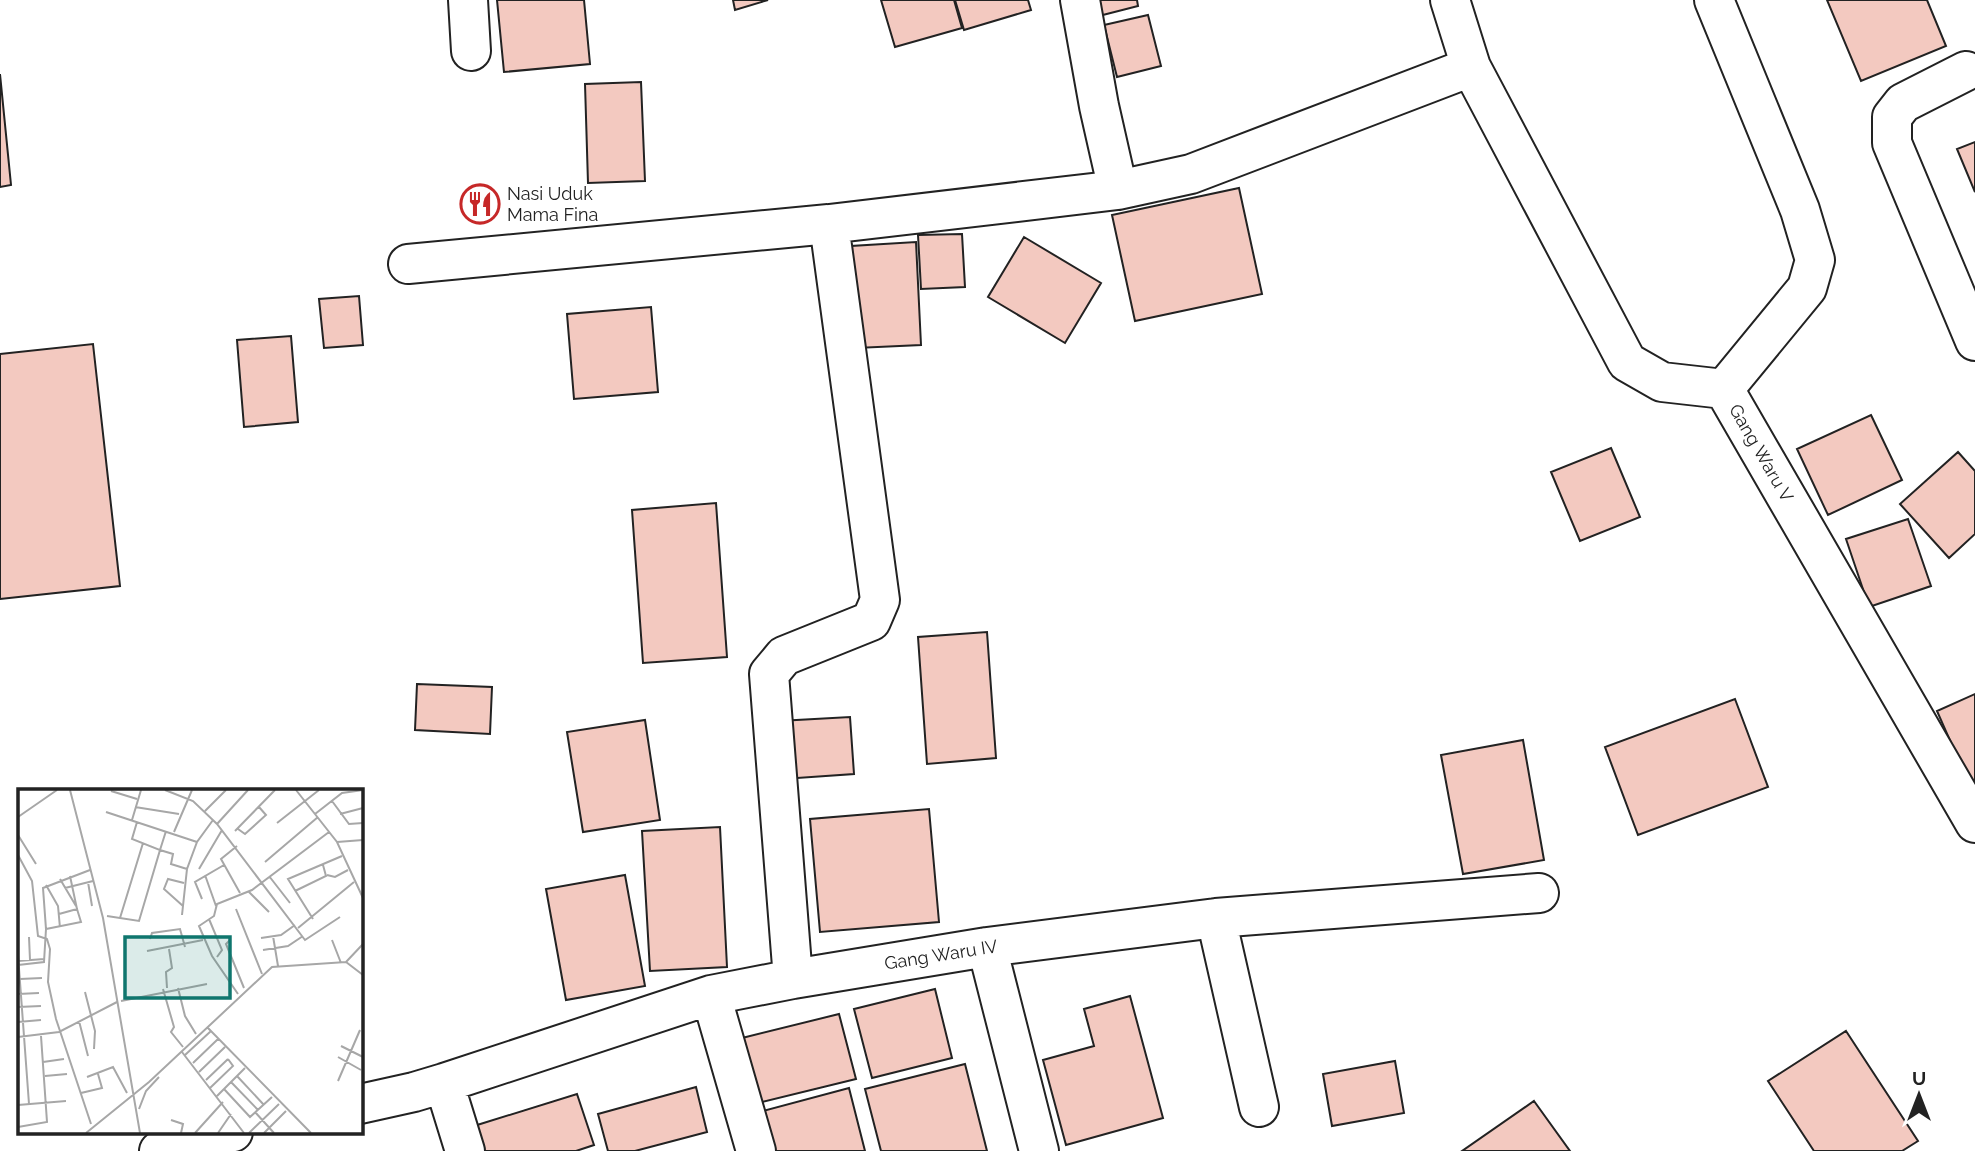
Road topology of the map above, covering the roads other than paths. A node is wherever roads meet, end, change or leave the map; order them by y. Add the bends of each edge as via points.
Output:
1 (468, 0) edge
2 (1080, 0) edge
3 (1450, 0) edge
4 (1714, 0) edge
5 (471, 51) dead end
6 (1471, 67) junction
7 (1966, 71) dead end
8 (1118, 190) junction
9 (829, 224) junction
10 (408, 264) dead end
11 (1975, 341) edge
12 (1724, 389) junction
13 (1975, 823) edge
14 (1539, 893) dead end
15 (1216, 918) junction
16 (987, 947) junction
17 (793, 979) junction
18 (711, 995) junction
19 (444, 1083) junction
20 (362, 1104) edge
21 (1259, 1107) dead end
22 (225, 1134) edge
23 (159, 1151) edge
24 (465, 1151) edge
25 (756, 1151) edge
26 (1039, 1151) edge

1 - 5 street
2 - 8 street
3 - 6 street, Gang Waru V
4 - 12 street via 1800,210 1815,260 1807,288
6 - 8 street via 1191,174
6 - 12 street, Gang Waru V via 1627,362 1662,382
7 - 11 street via 1903,103 1892,117 1892,143
8 - 9 street
9 - 10 street
9 - 17 street via 880,600 871,621 784,656 769,674
12 - 13 street, Gang Waru V
14 - 15 street, Gang Waru IV
15 - 16 street, Gang Waru IV
15 - 21 street
16 - 17 street, Gang Waru IV
16 - 26 street
17 - 18 street, Gang Waru IV
18 - 19 street, Gang Waru IV
18 - 25 street
19 - 20 street, Gang Waru IV
19 - 24 street
22 - 23 street

